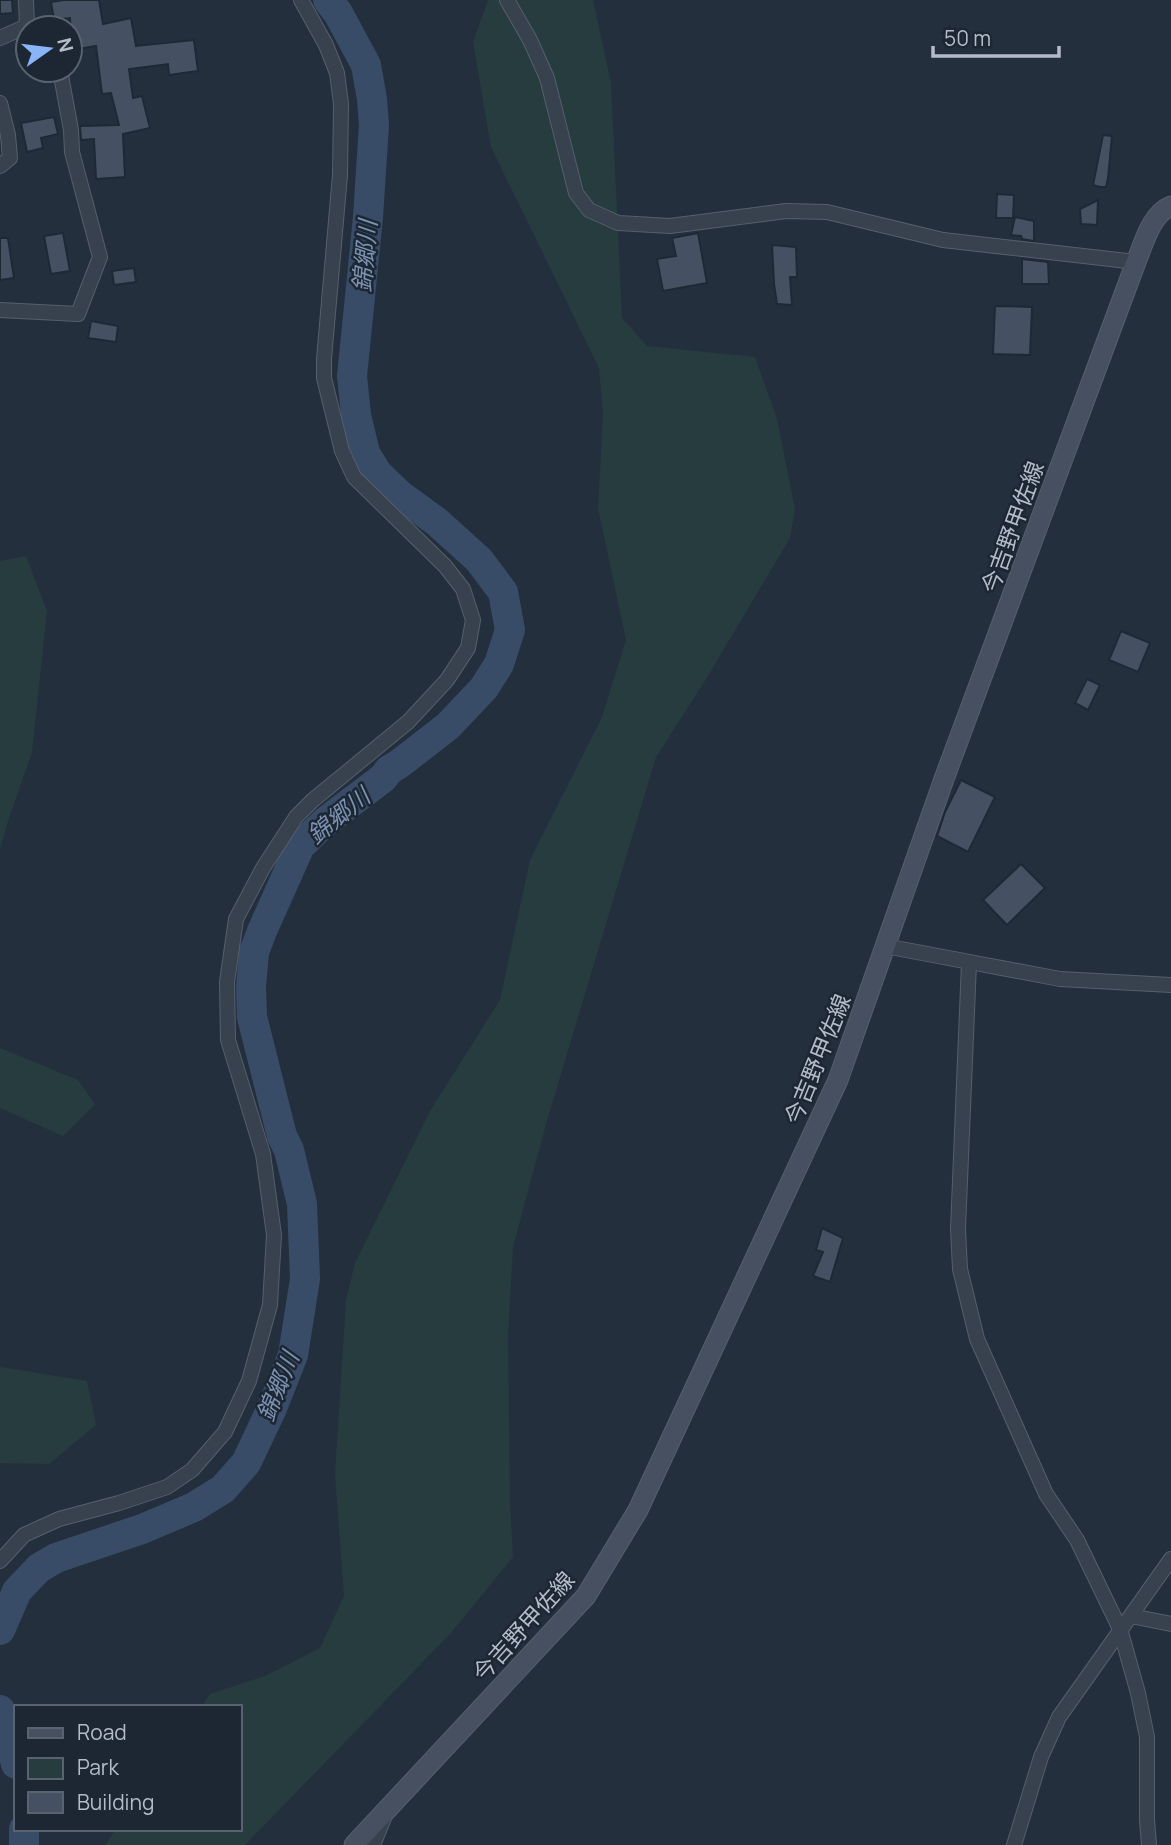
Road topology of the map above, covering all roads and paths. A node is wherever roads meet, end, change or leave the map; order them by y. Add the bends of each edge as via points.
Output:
1 (301, 0) edge
2 (507, 0) edge
3 (62, 84) edge
4 (0, 103) edge
5 (0, 166) edge
6 (1171, 206) edge
7 (1136, 262) junction
8 (0, 310) edge
9 (884, 946) junction
10 (969, 963) junction
11 (1171, 985) edge
12 (1171, 1559) edge
13 (0, 1561) edge
14 (1131, 1616) junction
15 (1171, 1624) edge
16 (1120, 1629) junction
17 (387, 1810) junction
18 (354, 1845) edge
19 (373, 1845) edge
20 (1014, 1845) edge
21 (1149, 1845) edge

1 - 13 street via 337,72 341,104 324,378 342,451 354,477 463,589 473,620 468,648 447,680 408,722 296,817 236,919 227,982 228,1040 263,1154 274,1235 270,1305 249,1381 225,1432 192,1470 167,1487 58,1519 24,1535
2 - 7 street via 547,78 576,193 589,210 618,223 670,226 786,211 827,212 943,240
3 - 8 street via 72,152 100,257 78,314
4 - 5 street via 10,158
6 - 7 main road, 今吉野甲佐線 via 1162,209 1149,229
7 - 9 main road, 今吉野甲佐線
9 - 10 street
9 - 17 main road, 今吉野甲佐線 via 825,1112 638,1510 586,1596
10 - 11 street via 1060,979
10 - 16 street via 958,1215 960,1269 977,1339 1046,1494 1077,1540
12 - 14 street
14 - 15 street
14 - 16 street
16 - 20 street via 1059,1717 1041,1757
16 - 21 street via 1147,1737
17 - 18 main road, 今吉野甲佐線
17 - 19 street

